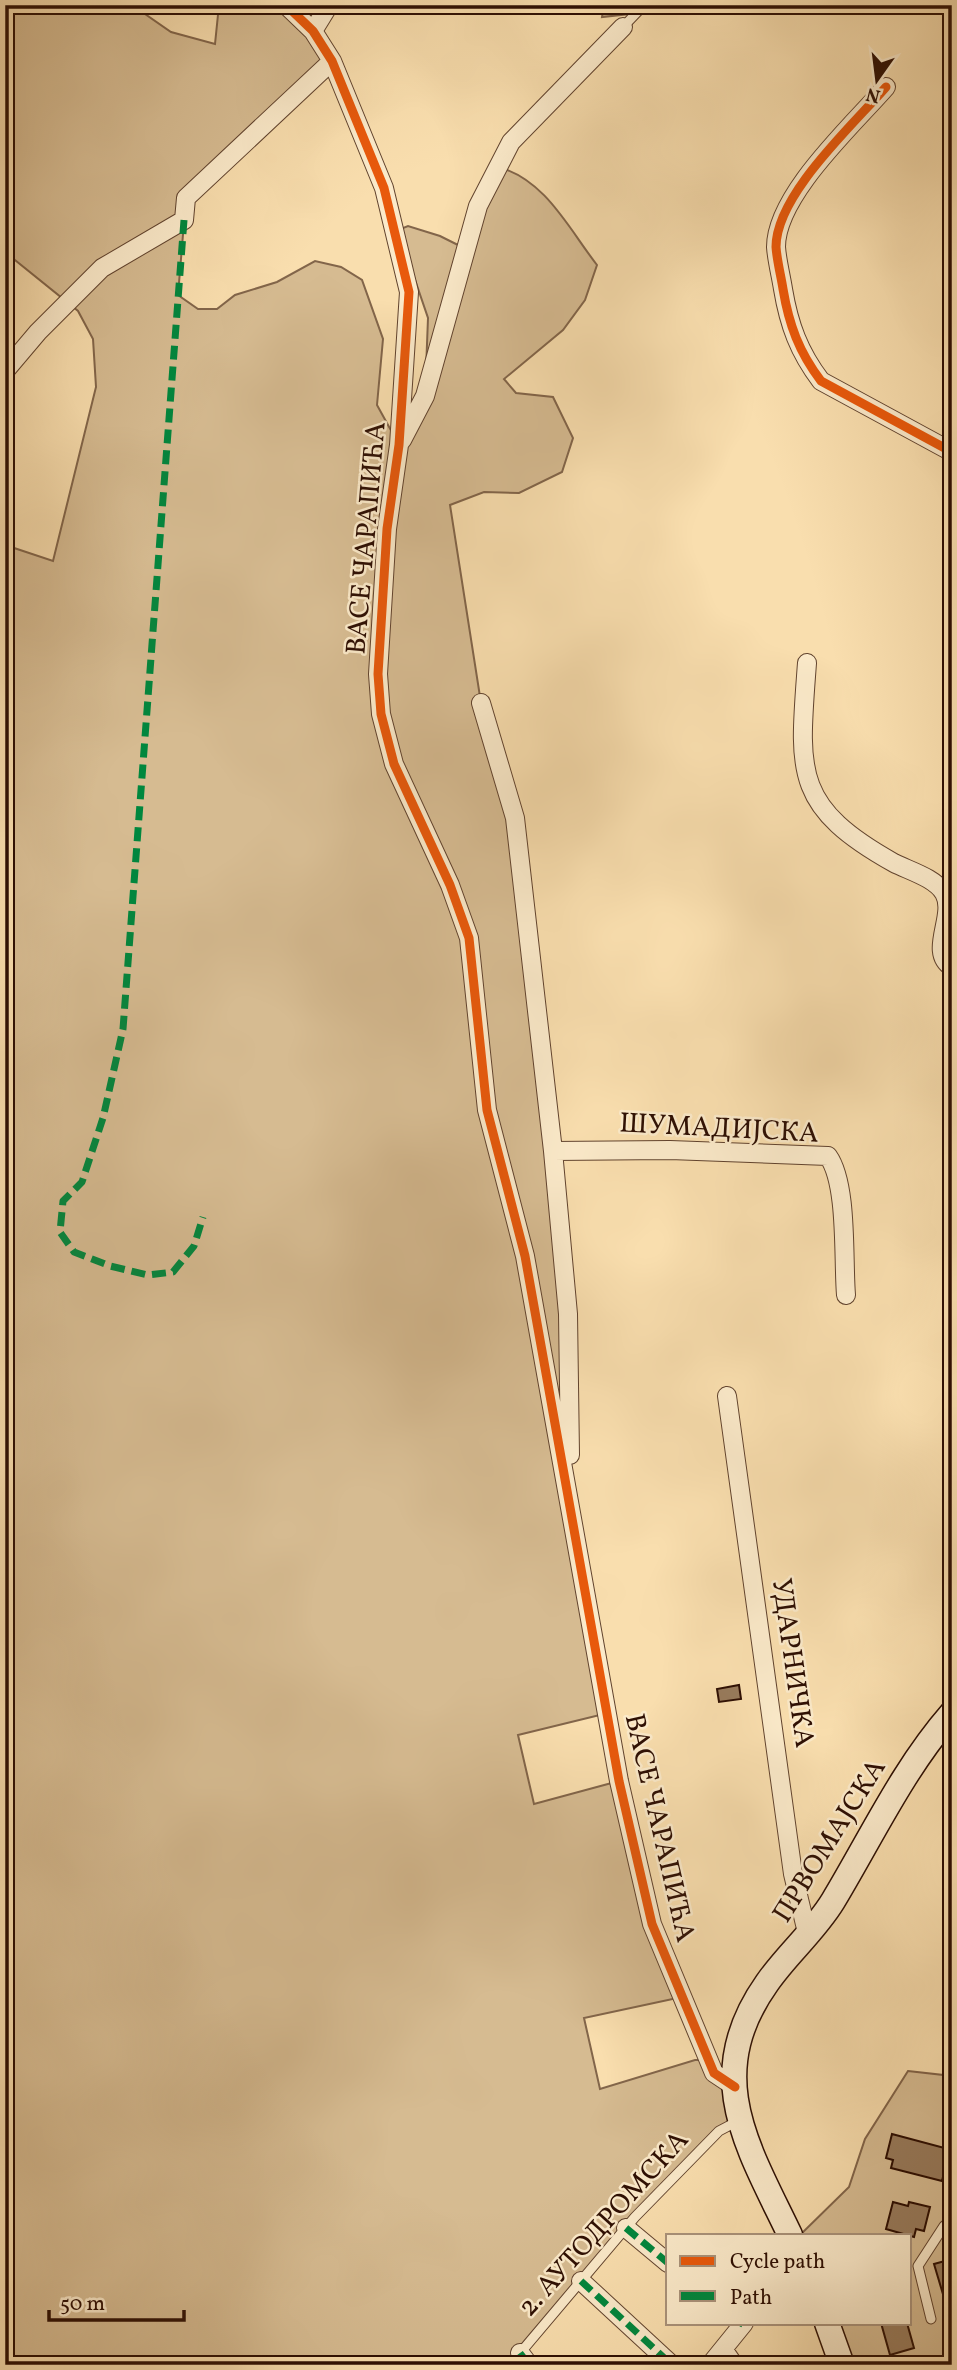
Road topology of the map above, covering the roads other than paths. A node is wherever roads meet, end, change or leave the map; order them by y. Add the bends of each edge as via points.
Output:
1 (286, 5) edge
2 (329, 5) edge
3 (644, 5) edge
4 (623, 27) joint
5 (313, 31) junction
6 (332, 61) junction
7 (886, 87) dead end
8 (5, 370) edge
9 (399, 445) junction
10 (952, 452) edge
11 (807, 663) dead end
12 (481, 704) dead end
13 (952, 967) edge
14 (553, 1150) junction
15 (846, 1295) dead end
16 (727, 1396) dead end
17 (570, 1505) junction
18 (952, 1713) edge
19 (808, 1937) junction
20 (735, 2087) junction
21 (738, 2121) junction
22 (952, 2220) edge
23 (626, 2228) junction
24 (790, 2234) edge
25 (666, 2261) edge
26 (581, 2281) junction
27 (931, 2319) dead end
28 (742, 2324) edge
29 (827, 2324) edge
30 (723, 2349) junction
31 (519, 2361) edge
32 (672, 2365) edge
33 (710, 2365) edge
34 (734, 2365) edge
35 (842, 2365) edge

1 - 5 street, ВАСЕ ЧАРАПИЋА
2 - 5 street
3 - 4 lane
4 - 9 street via 511,142 478,206 425,396
5 - 6 street, ВАСЕ ЧАРАПИЋА
6 - 8 street via 186,198 184,220 102,268
6 - 9 street, ВАСЕ ЧАРАПИЋА via 384,188 409,292
7 - 10 street via 790,198 776,247 789,325 806,362 821,381
9 - 17 street, ВАСЕ ЧАРАПИЋА via 385,555 378,674 381,714 394,764 450,885 469,938 487,1110 525,1256
11 - 13 street via 802,751 811,792 827,816 857,841 940,887 950,909 942,954
12 - 14 street via 515,818
14 - 15 street, ШУМАДИЈСКА via 828,1156 838,1183
14 - 17 street via 568,1314
16 - 19 street, УДАРНИЧКА via 793,1874
17 - 20 street, ВАСЕ ЧАРАПИЋА via 619,1781 652,1924 714,2073
18 - 19 main road, ПРВОМАЈСКА via 916,1758
19 - 20 main road, ПРВОМАЈСКА via 773,1975 748,2014 738,2045
20 - 21 main road, ПРВОМАЈСКА
21 - 23 lane, 2. АУТОДРОМСКА via 719,2131
21 - 24 main road, ПРВОМАЈСКА
22 - 27 lane via 918,2266
23 - 25 street
23 - 26 lane, 2. АУТОДРОМСКА
26 - 31 lane, 2. АУТОДРОМСКА
26 - 32 street
28 - 30 street
29 - 35 main road
30 - 33 street
30 - 34 street

